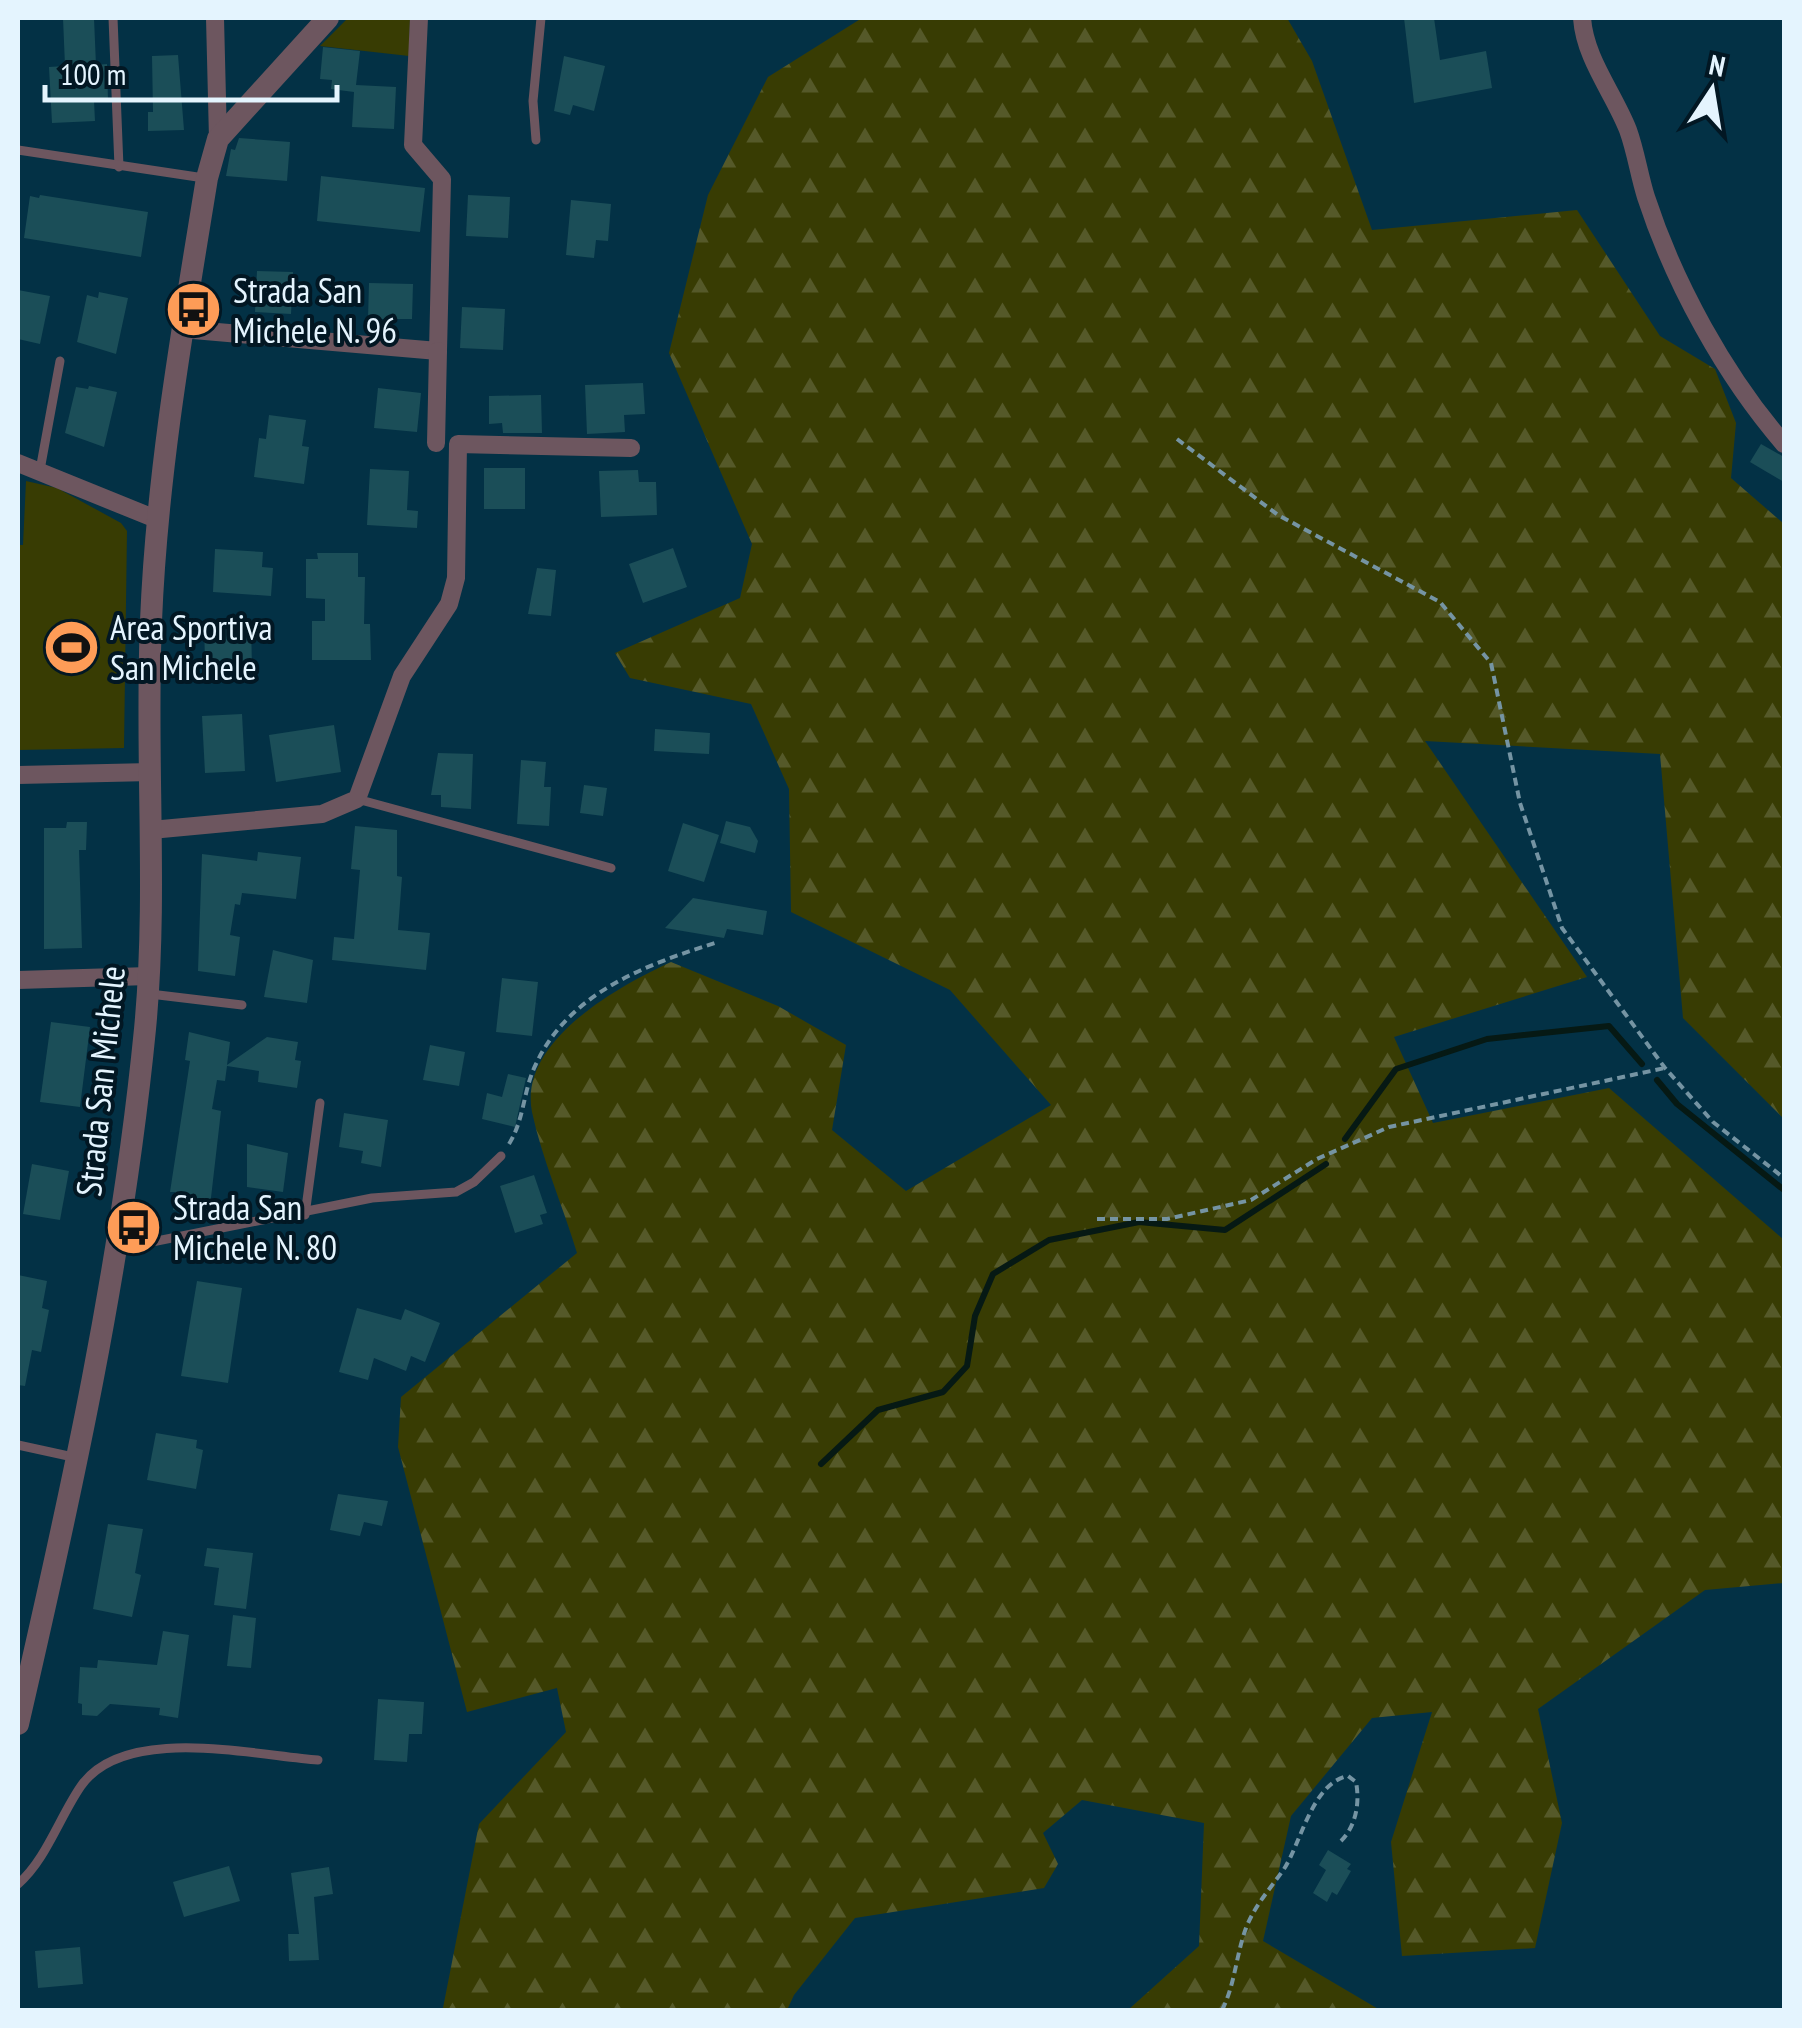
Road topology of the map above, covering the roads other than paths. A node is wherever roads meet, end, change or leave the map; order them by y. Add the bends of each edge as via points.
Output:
1 (112, 18) edge
2 (215, 18) edge
3 (328, 18) edge
4 (420, 18) edge
5 (541, 18) edge
6 (1582, 18) edge
7 (218, 139) junction
8 (536, 140) dead end
9 (18, 150) edge
10 (119, 167) junction
11 (206, 178) junction
12 (182, 329) junction
13 (438, 351) junction
14 (60, 361) dead end
15 (436, 442) dead end
16 (1784, 444) edge
17 (631, 448) dead end
18 (18, 463) edge
19 (40, 470) junction
20 (156, 519) junction
21 (151, 772) junction
22 (18, 775) edge
23 (357, 799) junction
24 (151, 830) junction
25 (611, 868) dead end
26 (18, 980) edge
27 (148, 985) junction
28 (242, 1005) dead end
29 (320, 1104) dead end
30 (501, 1156) road end
31 (306, 1215) junction
32 (114, 1249) junction
33 (18, 1445) edge
34 (77, 1458) junction
35 (21, 1691) edge
36 (18, 1724) edge
37 (318, 1760) dead end
38 (18, 1884) edge

1 - 10 lane
2 - 7 street
3 - 7 street, Strada San Michele
4 - 13 street via 413,145 442,179
5 - 8 lane
6 - 16 street via 1589,52 1626,124 1645,194 1682,284 1746,396
7 - 11 street, Strada San Michele
9 - 10 lane
10 - 11 lane
11 - 12 street, Strada San Michele
12 - 13 street
12 - 20 street, Strada San Michele
13 - 15 street
14 - 19 lane
17 - 23 street via 458,444 456,578 449,604 402,676
18 - 19 street
19 - 20 street
20 - 21 street, Strada San Michele
21 - 22 street
21 - 24 street, Strada San Michele
23 - 24 street via 322,814
23 - 25 lane
24 - 27 street, Strada San Michele
26 - 27 street
27 - 28 lane
27 - 32 street, Strada San Michele
29 - 31 lane
30 - 31 lane via 456,1192 372,1198
31 - 32 lane
32 - 34 street, Strada San Michele
33 - 34 lane
34 - 35 street, Strada San Michele
35 - 36 street, Strada San Michele
37 - 38 lane via 181,1748 109,1758 80,1786

